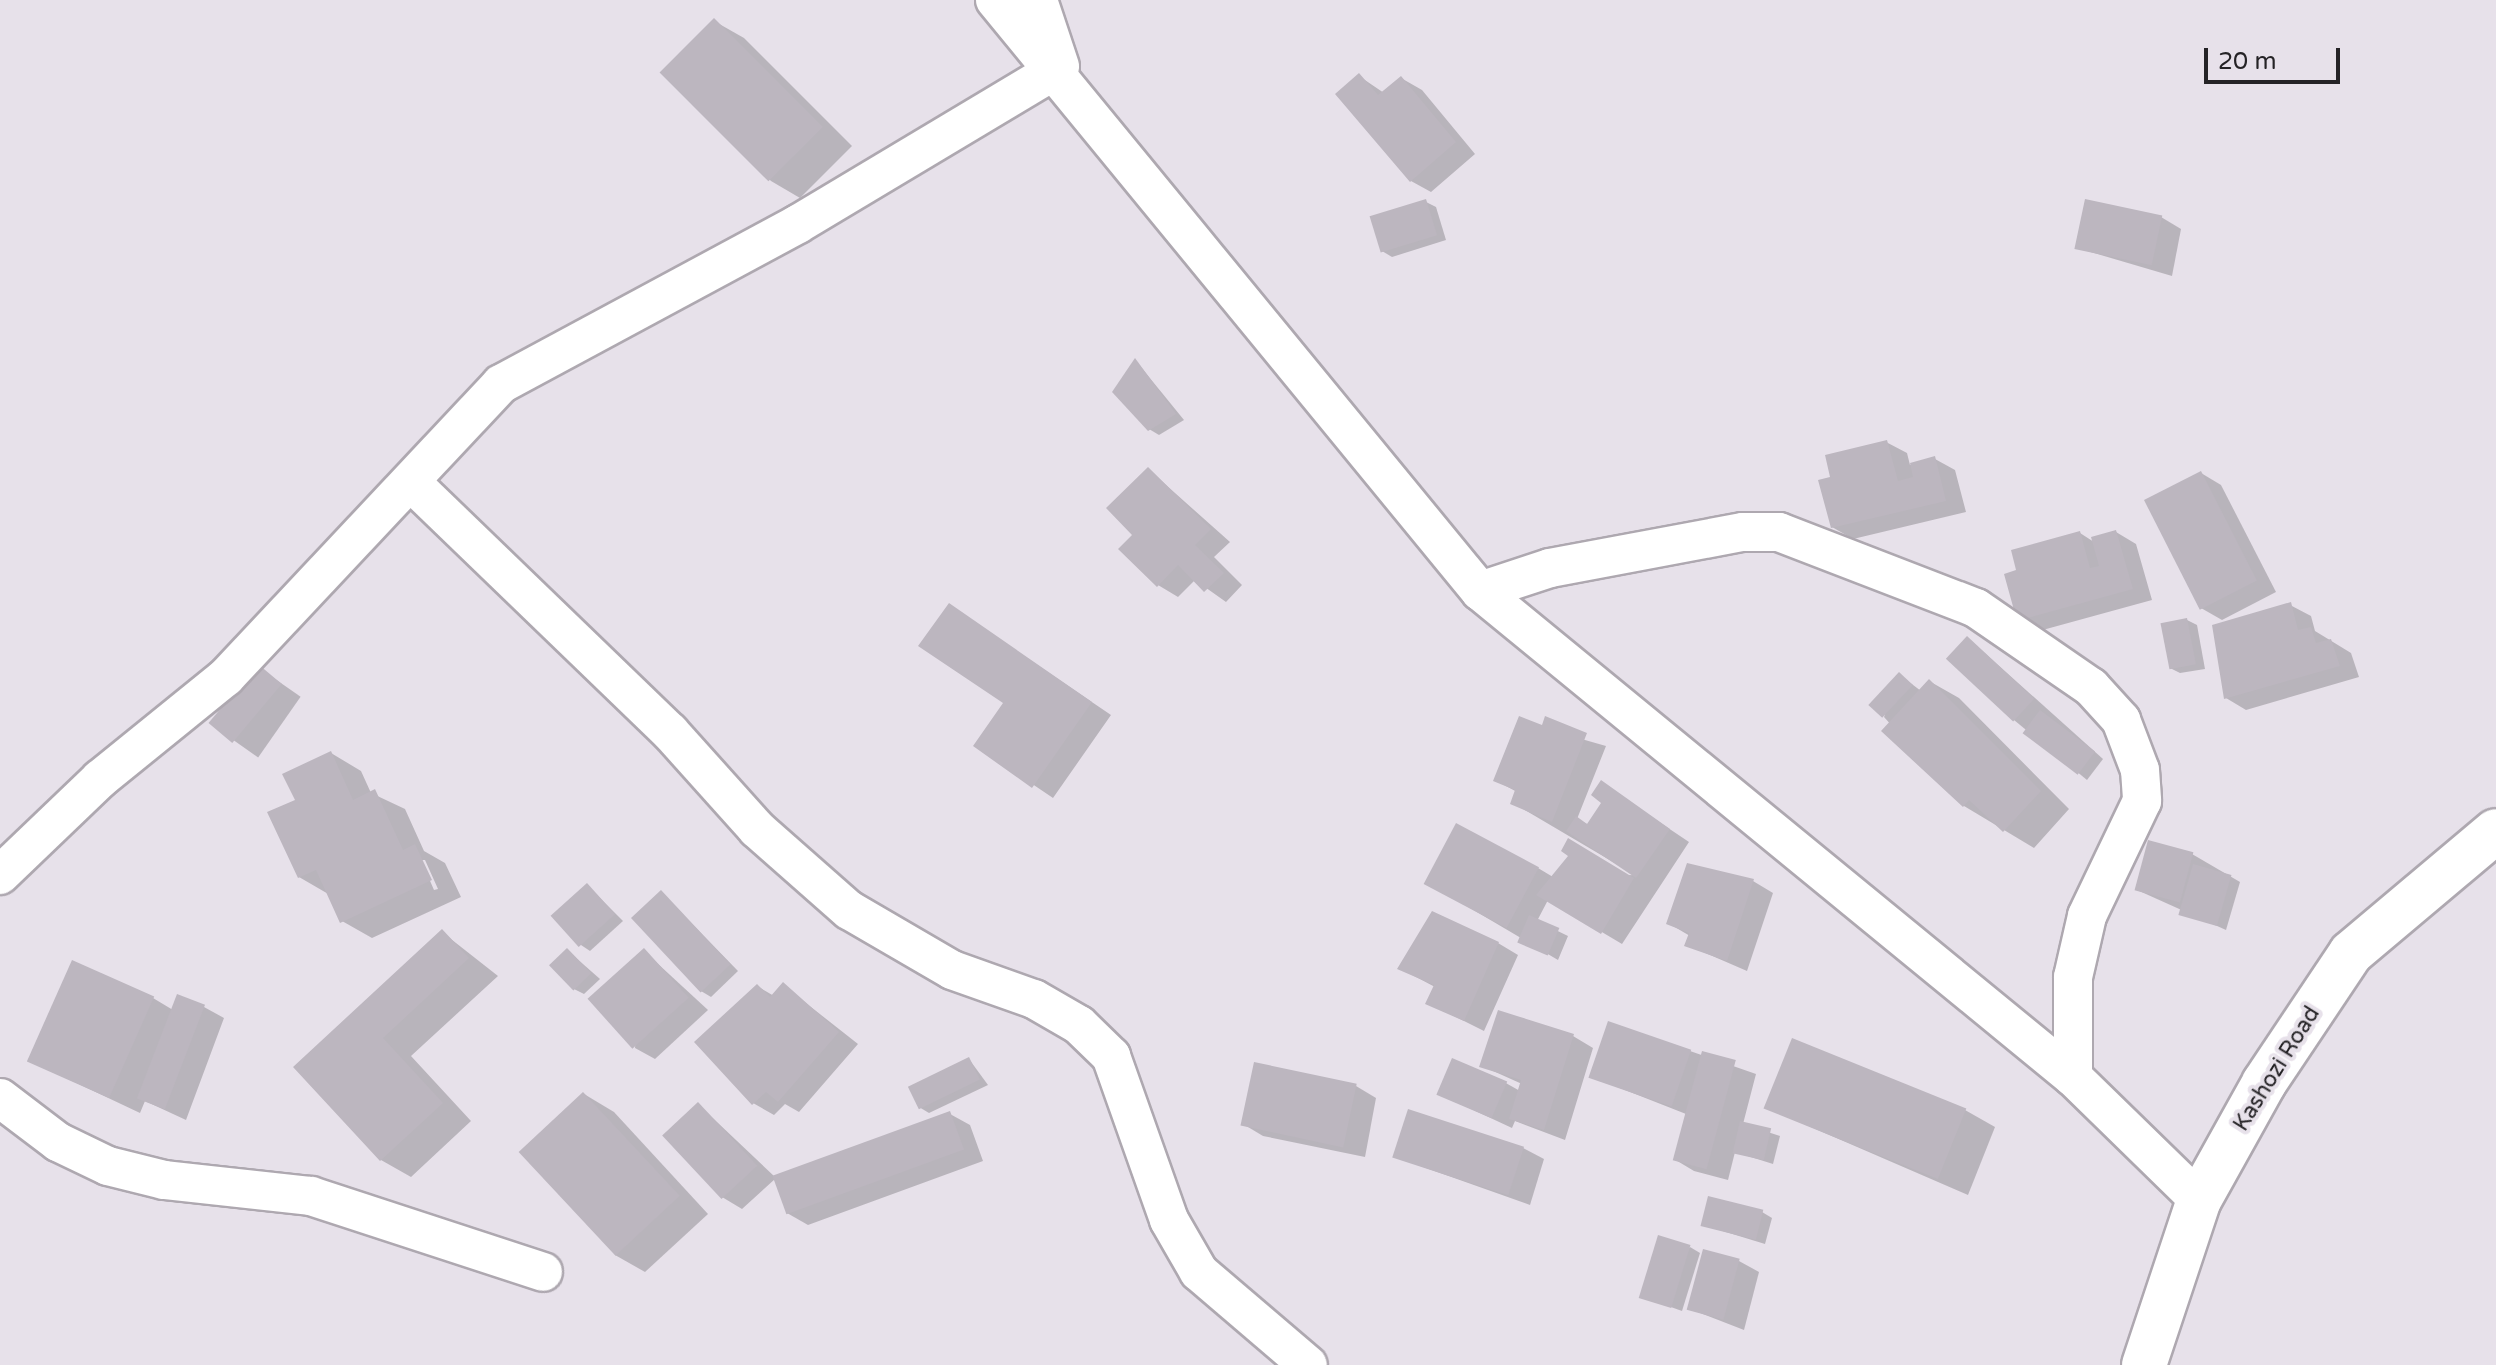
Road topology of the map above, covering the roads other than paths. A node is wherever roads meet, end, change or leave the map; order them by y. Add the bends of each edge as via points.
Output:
1 (995, 0) edge
2 (1038, 0) edge
3 (1061, 79) junction
4 (413, 484) junction
5 (1480, 591) junction
6 (2496, 831) edge
7 (0, 875) edge
8 (2073, 1077) junction
9 (0, 1098) edge
10 (2199, 1200) junction
11 (543, 1272) dead end
12 (1308, 1365) edge
13 (2144, 1365) edge

1 - 3 street
2 - 3 street
3 - 4 street via 501,384
3 - 5 street
4 - 7 street via 226,677 100,779
4 - 12 street via 670,732 757,829 849,910 952,970 1034,999 1079,1025 1111,1056 1138,1115 1169,1220 1199,1272
5 - 8 street
5 - 8 street via 1550,568 1743,532 1779,532 1976,608 2091,687 2121,720 2140,770 2142,801 2087,916 2073,977
6 - 10 main road, Kashozi Road via 2351,953 2264,1083
8 - 10 street
9 - 11 street via 58,1142 108,1166 164,1180 311,1196
10 - 13 main road, Kashozi Road

